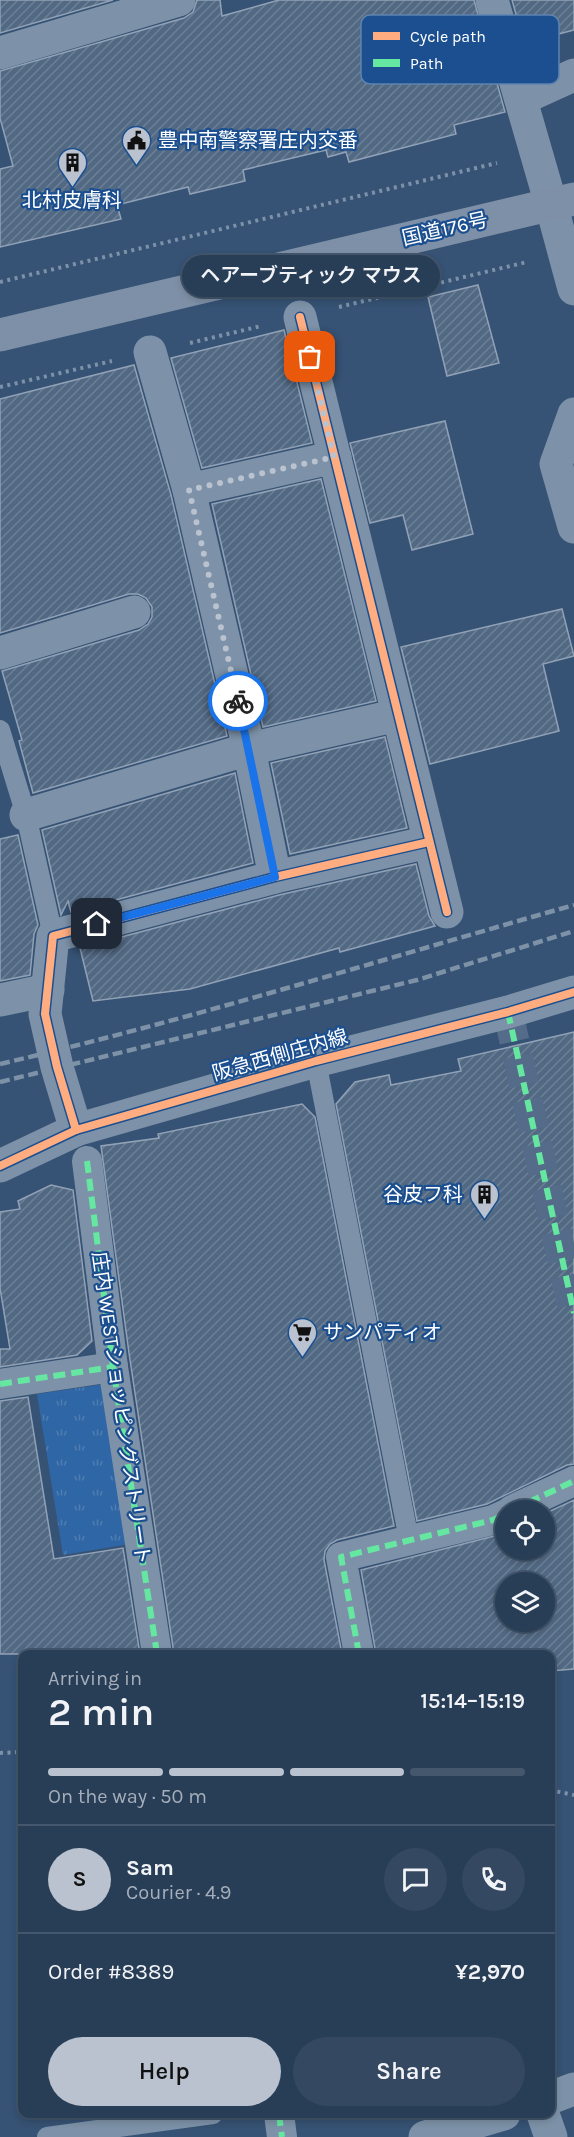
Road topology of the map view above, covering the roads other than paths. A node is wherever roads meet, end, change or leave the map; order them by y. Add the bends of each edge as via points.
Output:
1 (179, 0) edge
2 (492, 0) edge
3 (496, 15) edge
4 (0, 53) edge
5 (574, 75) edge
6 (559, 82) edge
7 (517, 84) edge
8 (554, 84) edge
9 (521, 99) junction
10 (563, 201) edge
11 (574, 289) edge
12 (300, 317) dead end
13 (0, 334) edge
14 (150, 352) dead end
15 (574, 414) edge
16 (334, 457) junction
17 (189, 490) junction
18 (574, 527) edge
19 (134, 612) dead end
20 (0, 653) edge
21 (398, 715) junction
22 (0, 730) edge
23 (249, 749) junction
24 (26, 814) junction
25 (429, 842) junction
26 (275, 877) junction
27 (447, 912) dead end
28 (53, 936) junction
29 (48, 990) junction
30 (574, 992) edge
31 (0, 1000) edge
32 (316, 1060) junction
33 (76, 1130) junction
34 (87, 1161) dead end
35 (0, 1166) edge
36 (113, 1367) junction
37 (0, 1384) edge
38 (574, 1481) edge
39 (533, 1500) edge
40 (495, 1519) edge
41 (409, 1540) junction
42 (156, 1650) edge
43 (358, 1650) edge
44 (574, 2089) edge
45 (555, 2096) edge
46 (184, 2118) edge
47 (280, 2118) edge
48 (490, 2118) edge
49 (544, 2118) edge
50 (47, 2137) edge
51 (282, 2137) edge
52 (425, 2137) edge
53 (551, 2137) edge

1 - 4 street
2 - 3 street
5 - 6 street
7 - 9 street
8 - 9 street
9 - 10 street via 537,154
10 - 11 street
10 - 13 highway, 国道176号
12 - 16 street
14 - 17 street
15 - 18 street via 556,464
16 - 17 street
16 - 21 street
17 - 23 street
19 - 20 street
21 - 23 street
21 - 25 street
22 - 24 lane
23 - 24 street
23 - 26 street
24 - 28 lane
25 - 26 street
25 - 27 street
26 - 28 street
28 - 29 street
29 - 31 street
29 - 33 street via 45,1014
30 - 32 street, 阪急西側庄内線
32 - 33 street, 阪急西側庄内線
32 - 41 lane
33 - 35 street, 阪急西側庄内線
34 - 36 street, 庄内 WESTショッピングストリート
36 - 37 street
36 - 42 street, 庄内 WESTショッピングストリート
38 - 39 street
40 - 41 street
41 - 43 street via 341,1557
44 - 45 street
46 - 50 lane
47 - 51 street
48 - 52 street
49 - 53 street

